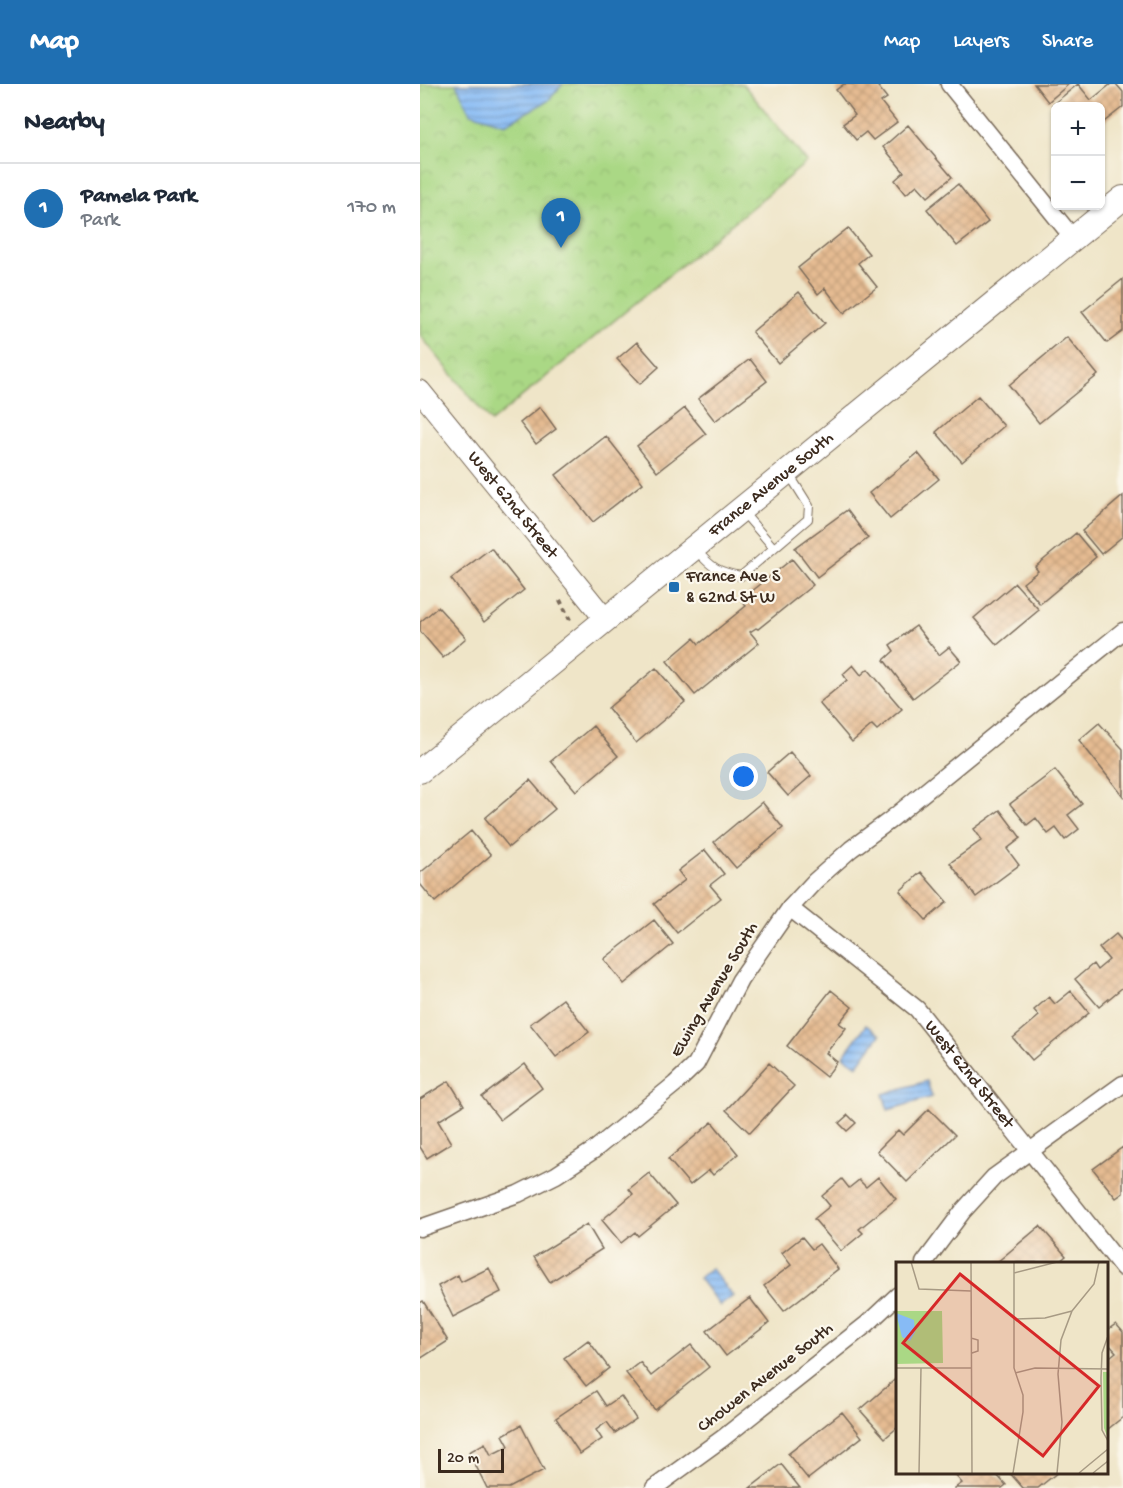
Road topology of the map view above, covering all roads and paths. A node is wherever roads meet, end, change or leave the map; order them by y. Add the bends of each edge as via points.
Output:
1 (949, 84) edge
2 (1123, 198) edge
3 (1073, 238) junction
4 (420, 391) edge
5 (787, 471) junction
6 (740, 509) junction
7 (694, 547) junction
8 (774, 548) junction
9 (605, 619) junction
10 (1120, 641) edge
11 (420, 771) edge
12 (790, 908) junction
13 (1123, 1084) edge
14 (1030, 1151) junction
15 (420, 1228) edge
16 (925, 1262) edge
17 (1123, 1268) edge
18 (896, 1297) edge
19 (654, 1488) edge

1 - 3 street
2 - 3 main road, France Avenue South
3 - 5 main road, France Avenue South
4 - 9 street, West 62nd Street
5 - 6 main road, France Avenue South
5 - 8 lane via 809,506 808,519
6 - 7 main road, France Avenue South
6 - 8 lane
7 - 8 lane via 711,567 741,576
7 - 9 main road, France Avenue South
9 - 11 main road, France Avenue South
10 - 12 street, Ewing Avenue South via 851,849
12 - 14 street, West 62nd Street via 917,1009
12 - 15 street, Ewing Avenue South via 740,980 696,1064 675,1084 594,1150 556,1175 518,1194
13 - 14 street
14 - 16 street via 994,1177 963,1210
14 - 17 street, West 62nd Street
18 - 19 street, Chowen Avenue South via 723,1438

